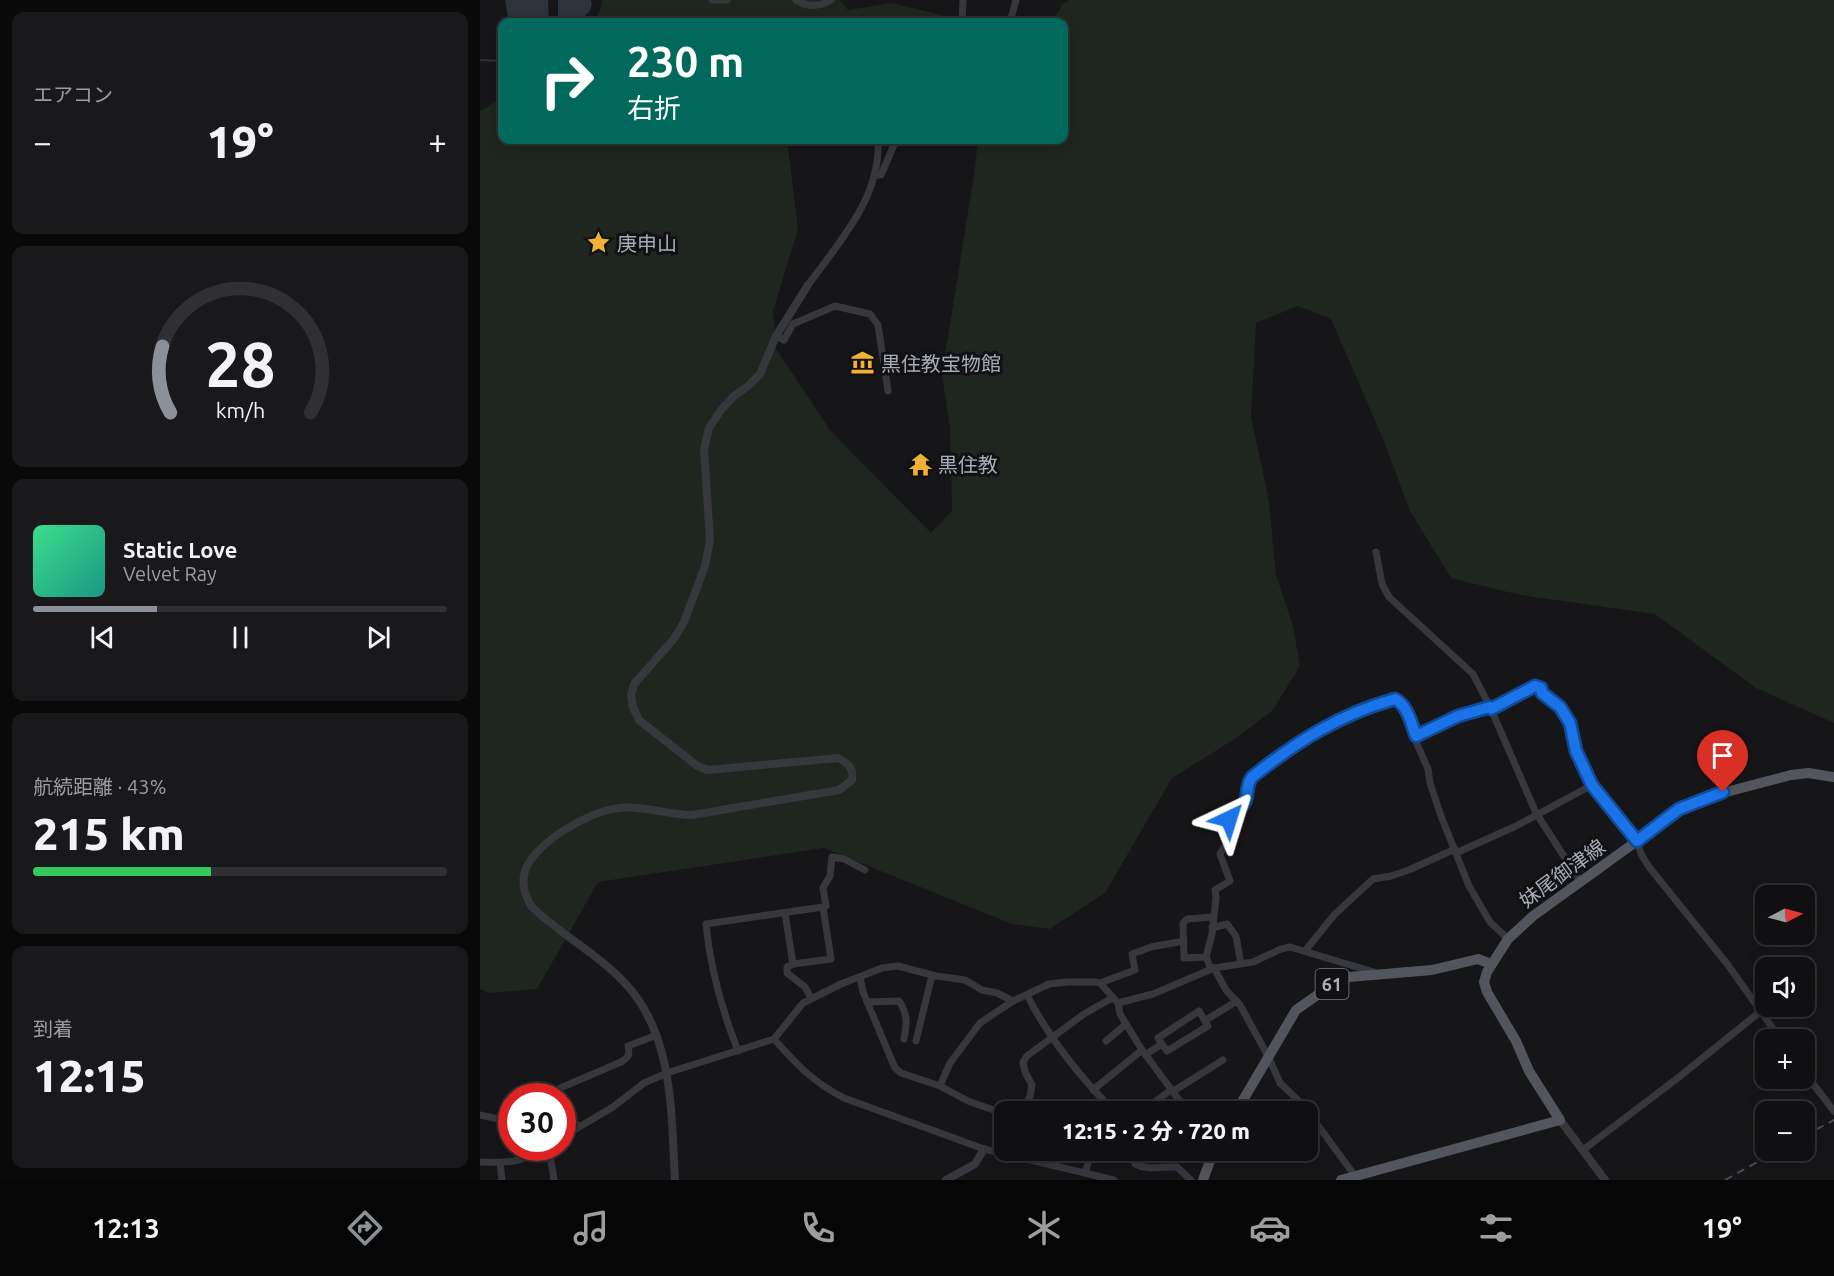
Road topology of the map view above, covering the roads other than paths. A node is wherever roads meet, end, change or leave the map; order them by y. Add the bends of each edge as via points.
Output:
1 (712, 0) edge
2 (727, 0) edge
3 (796, 0) edge
4 (831, 0) edge
5 (963, 0) edge
6 (1016, 0) edge
7 (963, 18) edge
8 (1011, 18) edge
9 (878, 144) edge
10 (894, 144) edge
11 (874, 175) junction
12 (808, 285) joint
13 (776, 336) junction
14 (888, 391) dead end
15 (1376, 552) dead end
16 (1490, 708) junction
17 (1416, 736) junction
18 (1834, 777) edge
19 (1592, 785) junction
20 (1536, 813) junction
21 (1637, 841) junction
22 (1456, 851) junction
23 (865, 870) dead end
24 (1581, 881) junction
25 (824, 907) junction
26 (785, 913) junction
27 (1213, 917) junction
28 (1212, 928) junction
29 (1508, 939) junction
30 (1184, 941) junction
31 (1305, 951) junction
32 (1206, 957) junction
33 (793, 964) junction
34 (1241, 964) junction
35 (1491, 964) junction
36 (1213, 968) junction
37 (1378, 973) junction
38 (932, 975) junction
39 (860, 976) junction
40 (1100, 983) junction
41 (1028, 995) junction
42 (811, 998) junction
43 (1112, 998) junction
44 (1013, 1001) junction
45 (1237, 1001) junction
46 (867, 1002) junction
47 (1755, 1003) edge
48 (1118, 1004) junction
49 (1755, 1016) edge
50 (1206, 1020) junction
51 (1126, 1024) junction
52 (657, 1035) junction
53 (1053, 1038) junction
54 (774, 1039) junction
55 (904, 1039) dead end
56 (916, 1041) dead end
57 (1106, 1041) dead end
58 (1162, 1044) junction
59 (738, 1051) junction
60 (1143, 1053) junction
61 (1268, 1056) junction
62 (1223, 1060) dead end
63 (667, 1073) junction
64 (571, 1083) edge
65 (940, 1086) junction
66 (1815, 1086) edge
67 (1093, 1090) junction
68 (1171, 1091) junction
69 (1027, 1101) edge
70 (1104, 1101) edge
71 (1157, 1101) edge
72 (1179, 1101) edge
73 (1242, 1101) edge
74 (994, 1110) edge
75 (1834, 1111) edge
76 (480, 1115) edge
77 (498, 1119) edge
78 (1560, 1120) junction
79 (584, 1124) junction
80 (576, 1125) edge
81 (576, 1129) edge
82 (984, 1149) junction
83 (994, 1150) edge
84 (1582, 1150) junction
85 (513, 1161) edge
86 (550, 1161) edge
87 (1039, 1161) edge
88 (1089, 1161) edge
89 (1134, 1161) edge
90 (1208, 1161) edge
91 (480, 1162) edge
92 (500, 1163) junction
93 (1085, 1173) junction
94 (1355, 1176) junction
95 (502, 1180) edge
96 (555, 1180) edge
97 (675, 1180) edge
98 (946, 1180) edge
99 (1114, 1180) edge
100 (1191, 1180) edge
101 (1203, 1180) edge
102 (1341, 1180) edge
103 (1605, 1180) edge

1 - 2 street
3 - 4 street via 813,6
5 - 7 street
6 - 8 street
9 - 11 street
10 - 11 street via 881,175
11 - 12 street via 858,216
12 - 13 street
13 - 14 street via 784,340 793,324 835,306 870,314 878,325
13 - 52 street via 760,374 727,403 709,428 704,450 710,540 705,566 674,640 634,684 633,707 639,720 707,770 838,758 850,766 852,780 839,790 692,815 636,807 606,810 570,826 552,840 528,864 525,875 525,896 531,906 624,982
15 - 16 street via 1382,584 1389,597 1473,674
16 - 17 street via 1458,716
16 - 19 street via 1535,686 1541,688 1570,723 1576,751
16 - 20 street
17 - 22 street
17 - 27 street via 1406,711 1395,699 1365,708 1299,741 1252,777 1246,803 1234,810 1229,819 1229,839 1220,856 1230,881 1215,890
18 - 21 main road, 妹尾御津線 via 1791,775 1703,798 1679,809
19 - 20 street
19 - 21 street
20 - 22 street via 1516,826
20 - 24 street
21 - 24 main road, 妹尾御津線
21 - 47 street via 1643,860
22 - 29 street via 1484,913
22 - 31 street via 1373,879 1334,915
23 - 25 street via 832,857 830,876 823,888
24 - 29 main road, 妹尾御津線
25 - 26 street
25 - 33 street via 831,958
26 - 33 street
26 - 59 street via 706,924 708,951 723,1013
27 - 28 street
27 - 30 street via 1185,920
28 - 32 street
28 - 34 street via 1227,924 1236,936
29 - 35 main road, 妹尾御津線
30 - 32 street via 1184,958
30 - 40 street via 1132,954 1135,970
31 - 34 street via 1290,947
31 - 37 street
32 - 36 street
33 - 42 street via 787,967 787,973 805,987
34 - 36 street
35 - 37 main road, 61 via 1478,959 1432,970
35 - 78 main road, 妹尾御津線 via 1484,982 1487,992
36 - 45 street
36 - 48 street via 1164,990
37 - 61 main road, 61 via 1342,979 1300,1006
38 - 39 street via 898,966
38 - 44 street via 965,980
38 - 56 street
39 - 42 street
39 - 46 street
40 - 41 street via 1049,984
40 - 43 street
41 - 44 street
41 - 53 street
42 - 54 street
43 - 48 street
43 - 53 street
44 - 65 street via 980,1023 950,1063
45 - 50 street
45 - 61 street
46 - 55 street via 899,1001 907,1023
46 - 65 street via 895,1068
48 - 51 street
49 - 84 street
50 - 58 street via 1208,1026 1167,1051
50 - 58 street via 1199,1011 1158,1038
51 - 57 street
51 - 60 street
52 - 63 street
52 - 64 street via 628,1046 627,1059
53 - 67 street
53 - 69 street via 1023,1062 1032,1085
54 - 59 street
54 - 82 street via 823,1087
58 - 60 street
59 - 63 street
60 - 67 street
60 - 68 street
61 - 73 main road, 61
61 - 94 street via 1280,1083 1303,1105
62 - 68 street
63 - 79 street via 644,1083
63 - 97 street
65 - 74 street
66 - 75 street
67 - 70 street
68 - 71 street
68 - 72 street
76 - 77 street
78 - 84 street
78 - 94 main road
79 - 80 street
79 - 81 street
82 - 83 street
82 - 98 street via 975,1164
84 - 103 street
85 - 92 street
86 - 96 street
87 - 93 street
88 - 93 street
89 - 100 street via 1141,1167 1155,1169 1177,1167
90 - 101 main road
91 - 92 street
92 - 95 street
93 - 99 street
94 - 102 main road

